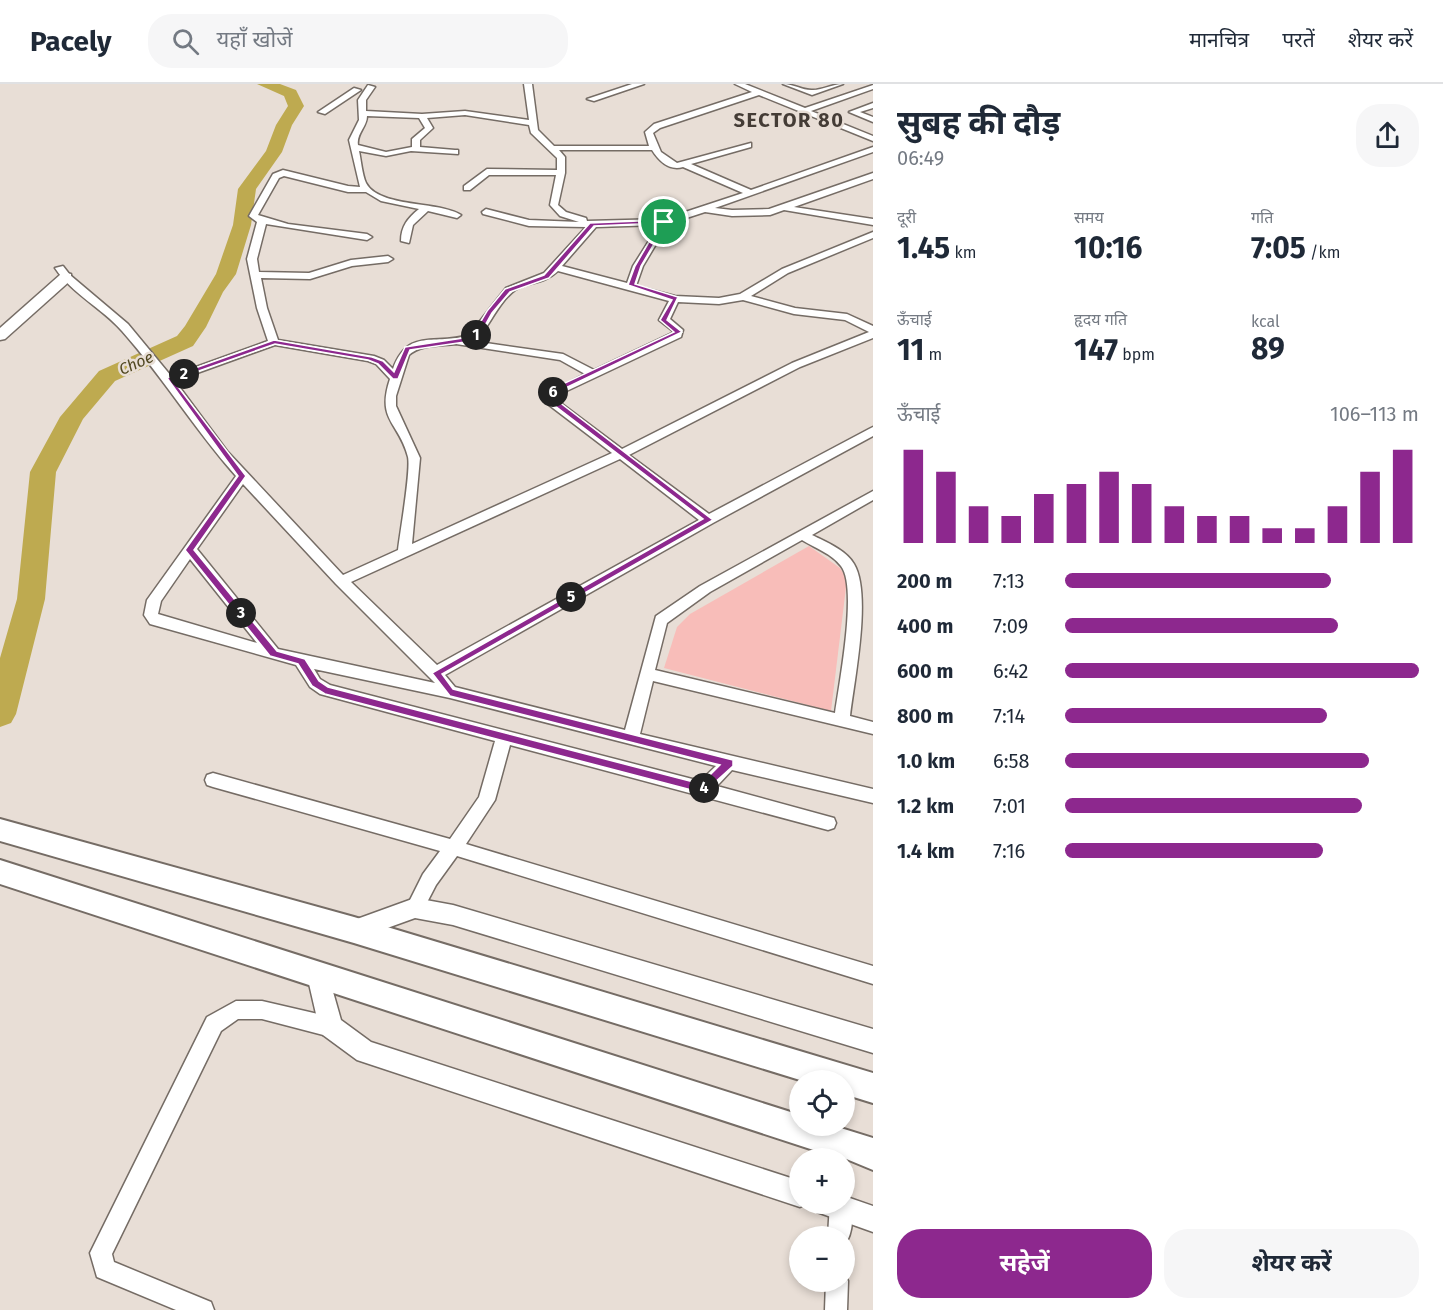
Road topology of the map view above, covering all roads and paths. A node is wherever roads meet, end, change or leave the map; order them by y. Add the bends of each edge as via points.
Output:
1 (528, 84) edge
2 (640, 84) edge
3 (740, 84) edge
4 (787, 84) edge
5 (839, 84) edge
6 (867, 84) edge
7 (347, 86) dead end
8 (374, 86) edge
9 (873, 87) edge
10 (357, 90) junction
11 (760, 92) junction
12 (812, 93) junction
13 (591, 99) dead end
14 (784, 102) junction
15 (873, 105) edge
16 (804, 111) junction
17 (322, 112) dead end
18 (853, 112) junction
19 (363, 113) junction
20 (422, 116) junction
21 (873, 120) edge
22 (829, 121) junction
23 (533, 123) junction
24 (873, 139) edge
25 (748, 145) dead end
26 (354, 147) junction
27 (554, 148) junction
28 (654, 148) junction
29 (416, 149) junction
30 (873, 149) edge
31 (455, 152) dead end
32 (686, 165) junction
33 (561, 173) junction
34 (873, 176) edge
35 (467, 188) dead end
36 (367, 190) junction
37 (751, 192) junction
38 (428, 207) junction
39 (702, 208) junction
40 (784, 208) junction
41 (486, 212) dead end
42 (457, 215) dead end
43 (262, 221) junction
44 (664, 222) junction
45 (873, 222) edge
46 (607, 223) junction
47 (592, 224) junction
48 (873, 235) edge
49 (367, 237) dead end
50 (406, 241) dead end
51 (388, 259) dead end
52 (554, 267) junction
53 (63, 273) junction
54 (255, 275) junction
55 (631, 285) junction
56 (743, 297) junction
57 (675, 299) junction
58 (0, 320) edge
59 (873, 332) edge
60 (0, 336) edge
61 (455, 341) junction
62 (274, 342) junction
63 (592, 374) junction
64 (166, 376) junction
65 (396, 378) junction
66 (873, 431) edge
67 (623, 453) junction
68 (242, 476) junction
69 (873, 495) edge
70 (708, 520) junction
71 (802, 534) junction
72 (190, 550) junction
73 (405, 553) junction
74 (340, 581) junction
75 (274, 654) junction
76 (301, 661) junction
77 (436, 673) junction
78 (648, 674) junction
79 (450, 692) junction
80 (842, 720) junction
81 (873, 728) edge
82 (504, 737) junction
83 (631, 737) junction
84 (729, 763) junction
85 (213, 780) dead end
86 (703, 789) junction
87 (873, 796) edge
88 (828, 823) dead end
89 (0, 830) edge
90 (451, 847) junction
91 (0, 872) edge
92 (415, 908) junction
93 (354, 930) junction
94 (318, 975) junction
95 (873, 975) edge
96 (331, 1027) junction
97 (873, 1041) edge
98 (873, 1088) edge
99 (834, 1148) edge
100 (855, 1152) edge
101 (873, 1154) edge
102 (789, 1190) edge
103 (855, 1212) edge
104 (873, 1219) edge
105 (837, 1292) edge
106 (202, 1310) edge
107 (836, 1310) edge

1 - 23 street
2 - 13 street
3 - 11 street
4 - 12 street
5 - 12 street
6 - 9 street
7 - 10 street
8 - 10 street
8 - 19 street via 362,100
9 - 16 street
10 - 17 street
11 - 14 street
11 - 28 street via 651,129
12 - 14 street
14 - 16 street
15 - 18 street
16 - 22 street
18 - 21 street
18 - 22 street
19 - 20 street
19 - 26 street
20 - 23 street via 465,113
20 - 29 street via 430,125 416,140
22 - 24 street
23 - 27 street via 537,136
25 - 32 street
26 - 29 street via 386,154
26 - 36 street via 362,184
27 - 28 street
27 - 33 street via 561,157
28 - 32 street via 670,165
29 - 31 street
30 - 37 street
32 - 37 street
33 - 35 street via 487,172
33 - 46 street via 556,209 577,219
34 - 40 street
36 - 38 street via 384,199
36 - 43 street via 283,173 276,176 254,213
37 - 39 street
38 - 42 street
38 - 50 street via 408,225
39 - 40 street via 750,213
39 - 44 street
40 - 45 street
41 - 47 street via 529,224
43 - 49 street
43 - 54 street via 252,259
44 - 46 street
44 - 55 street
46 - 47 street
47 - 52 street
48 - 56 street via 785,271
51 - 54 street via 351,263 310,276
52 - 55 street
52 - 61 street via 543,279 511,288 476,334
53 - 58 main road
53 - 60 main road
53 - 64 street via 124,326
54 - 62 street
55 - 57 street
56 - 57 street via 719,301
56 - 59 street via 794,311 847,317
57 - 63 street via 664,320 678,330 677,335
59 - 67 street via 796,365
61 - 63 street via 563,357
61 - 65 street via 408,349
62 - 64 street
62 - 65 street via 370,358
63 - 67 street via 555,391 550,399
64 - 68 street
65 - 73 street via 390,406 414,458 415,470
66 - 70 street
67 - 70 street
67 - 73 street
68 - 72 street
68 - 74 street
69 - 71 street
70 - 77 street
71 - 78 street via 705,589 662,620
71 - 80 street via 848,565 854,580
72 - 75 street
72 - 75 street via 154,600 151,615 155,620
73 - 74 street
74 - 77 street
75 - 76 street
76 - 79 street
76 - 82 street via 315,684 325,690
77 - 79 street
78 - 80 street
78 - 83 street
79 - 83 street
80 - 81 street
82 - 86 street
82 - 90 street via 492,787 482,808
83 - 84 street
84 - 86 street
84 - 87 street
85 - 90 street
86 - 88 street
89 - 93 main road
90 - 92 street via 424,884
90 - 95 street
91 - 94 main road
92 - 93 street
92 - 97 street via 453,915
93 - 98 main road
94 - 96 street
94 - 99 main road
96 - 102 street via 365,1052
96 - 106 street via 262,1010 236,1010 214,1024 101,1253 105,1269
100 - 101 main road
103 - 104 street
105 - 107 street

